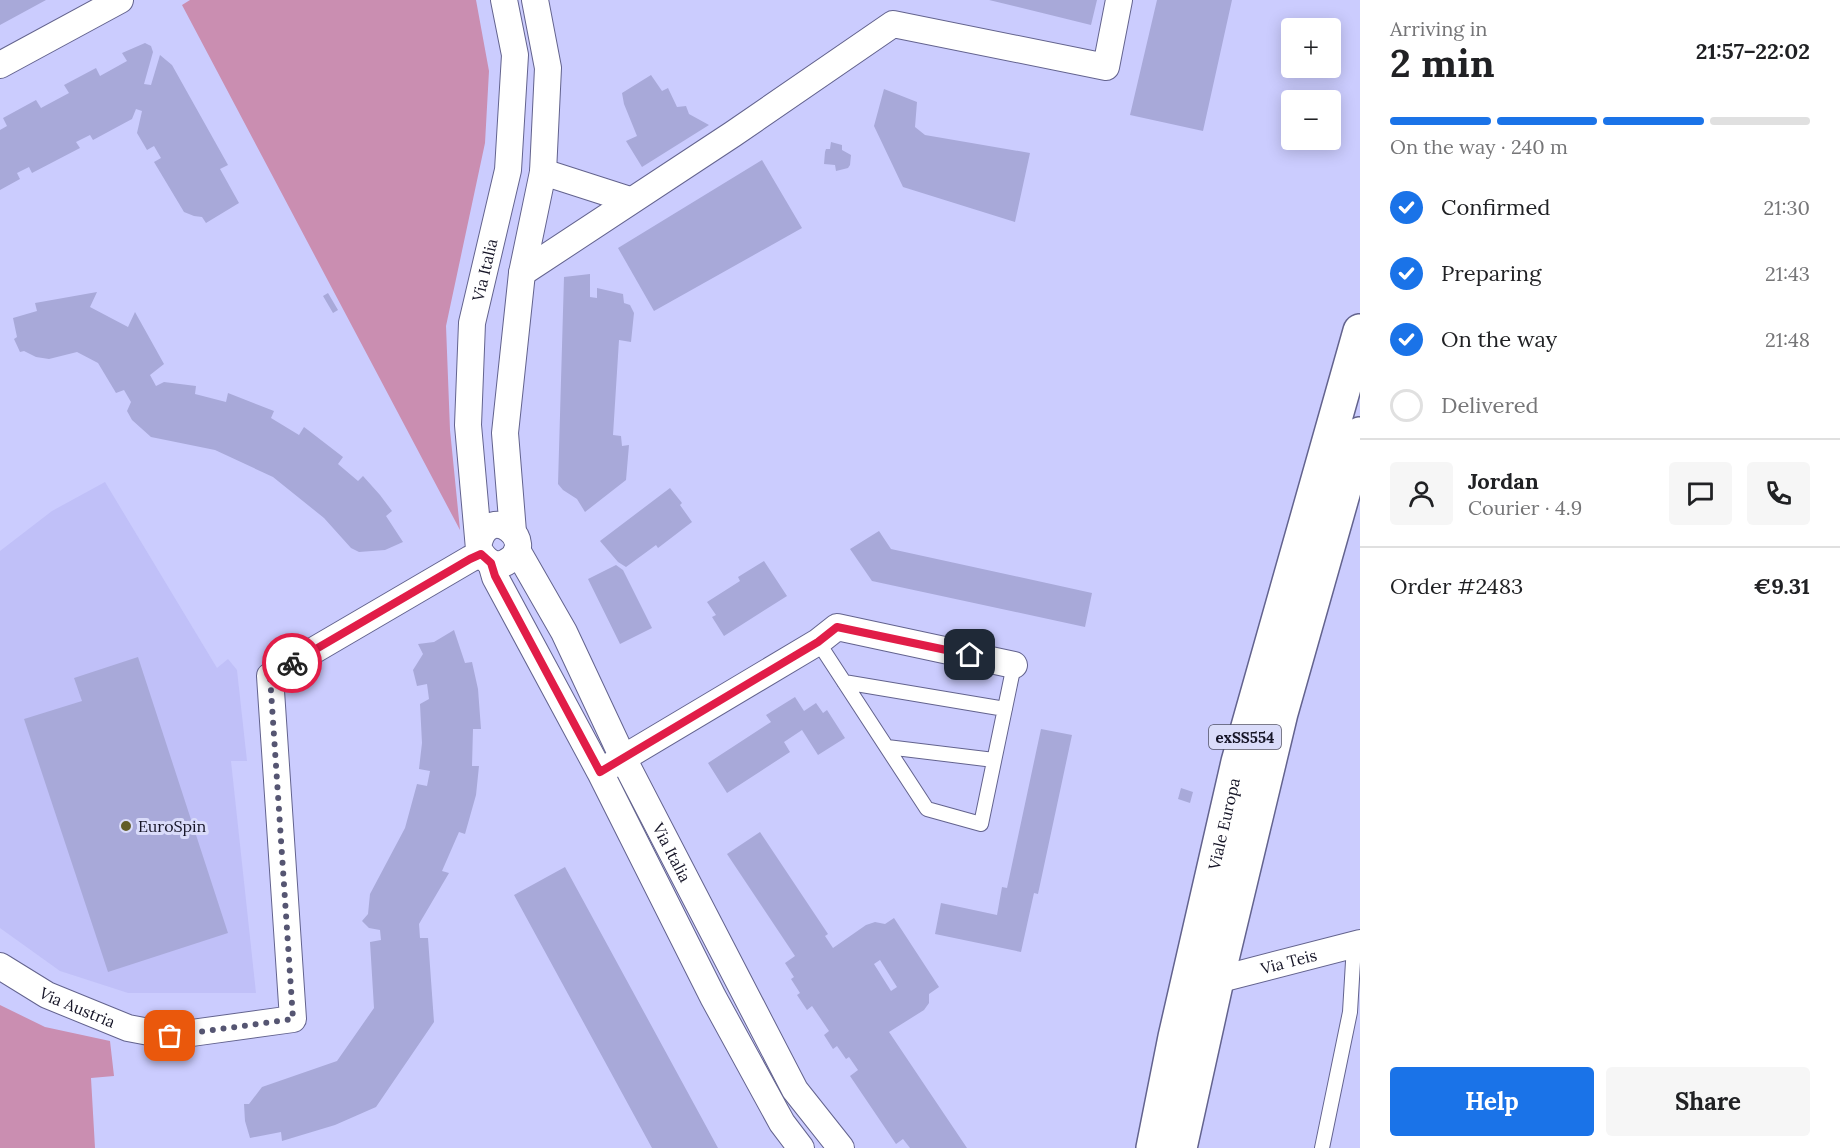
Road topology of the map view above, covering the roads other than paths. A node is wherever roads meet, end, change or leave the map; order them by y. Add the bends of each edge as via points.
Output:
1 (120, 0) edge
2 (504, 0) edge
3 (535, 0) edge
4 (1119, 0) edge
5 (0, 65) edge
6 (543, 172) junction
7 (630, 200) junction
8 (522, 273) junction
9 (1360, 332) edge
10 (1360, 434) edge
11 (515, 541) junction
12 (484, 553) junction
13 (818, 642) junction
14 (1014, 665) joint
15 (844, 682) junction
16 (1005, 709) junction
17 (887, 747) junction
18 (623, 758) junction
19 (994, 760) junction
20 (600, 772) junction
21 (1357, 944) edge
22 (0, 966) edge
23 (1217, 980) junction
24 (801, 1148) edge
25 (841, 1148) edge
26 (1153, 1148) edge
27 (1180, 1148) edge
28 (1322, 1148) edge

1 - 5 street
2 - 12 street, Via Italia via 515,55 508,170 472,323 468,425
3 - 6 street, Via Italia via 548,68
4 - 7 street via 1106,67 893,24
6 - 7 street
6 - 8 street, Via Italia
7 - 8 street
8 - 11 street, Via Italia via 505,434
9 - 26 main road, Viale Europa / exSS554 via 1238,762
10 - 23 main road, Viale Europa / exSS554 via 1281,713
11 - 12 street via 510,561 497,564
11 - 12 street via 508,527 495,525 484,530
11 - 18 street, Via Italia via 564,632
12 - 20 street, Via Italia
12 - 22 street, Via Austria via 270,676 293,1019 170,1036 128,1028 47,995
13 - 14 street via 837,627
13 - 15 lane
13 - 18 street
14 - 16 lane
15 - 16 lane
15 - 17 lane
16 - 19 lane
17 - 19 lane
17 - 19 lane via 927,809 981,824
18 - 20 street
18 - 25 street, Via Italia via 795,1090
20 - 24 street, Via Italia via 713,997 782,1123
21 - 23 street, Via Teis
21 - 28 lane via 1350,1012
23 - 27 main road, Viale Europa / exSS554

